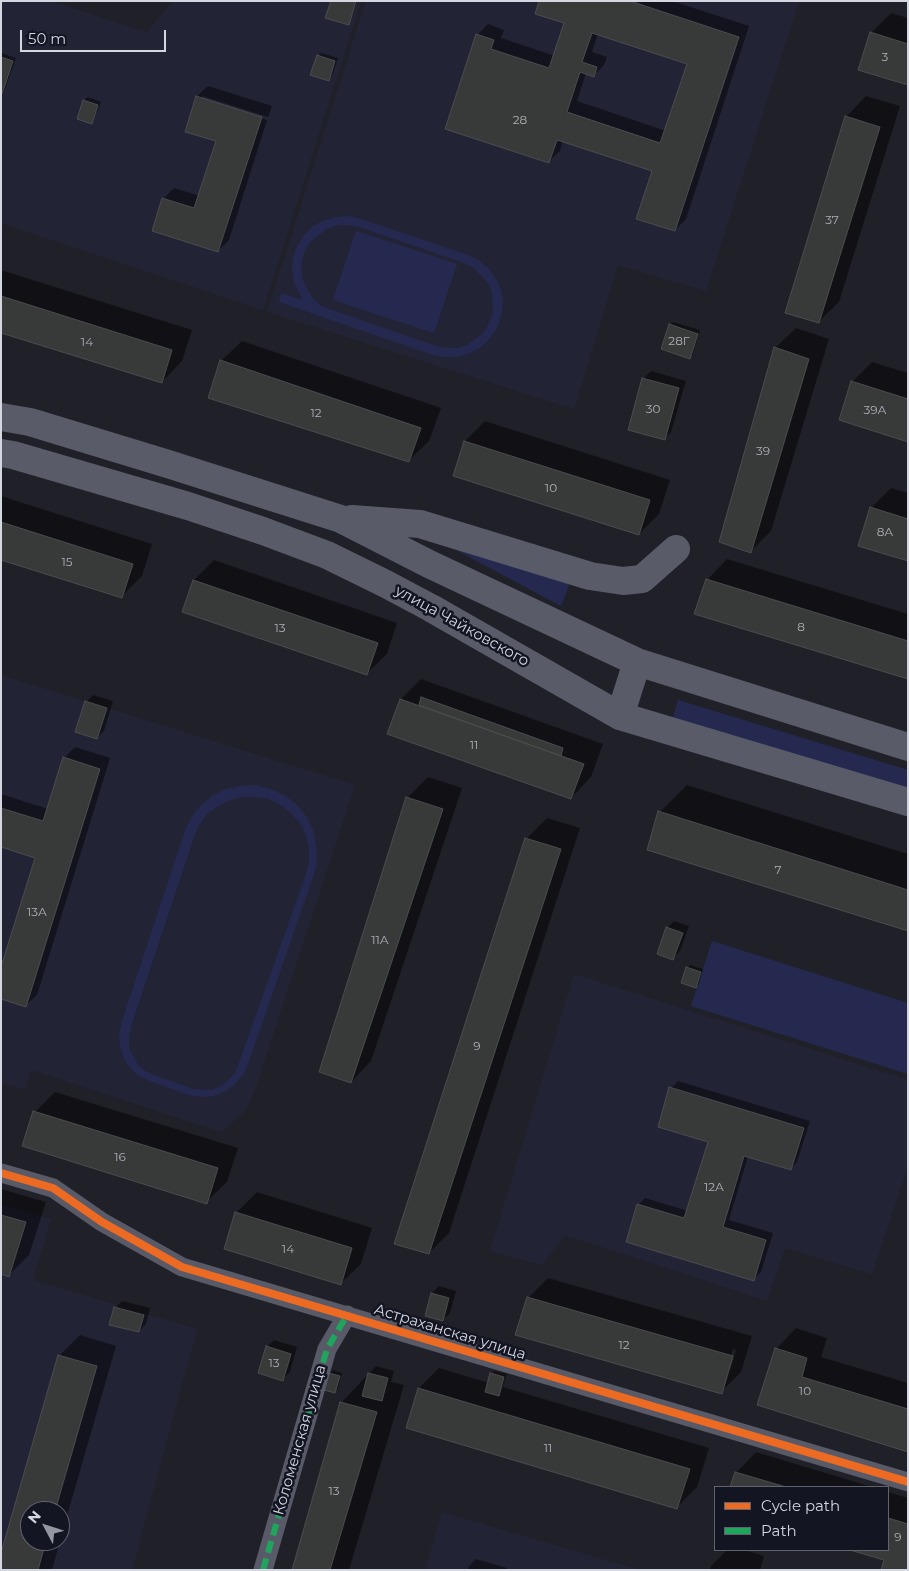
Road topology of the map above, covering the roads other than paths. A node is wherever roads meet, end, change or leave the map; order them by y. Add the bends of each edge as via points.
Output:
1 (1, 408) edge
2 (1, 417) edge
3 (30, 422) junction
4 (7, 454) edge
5 (341, 518) junction
6 (676, 549) dead end
7 (637, 662) junction
8 (620, 716) junction
9 (908, 747) edge
10 (908, 802) edge
11 (1, 1173) edge
12 (347, 1315) junction
13 (908, 1482) edge
14 (263, 1570) edge

1 - 3 street
2 - 3 main road
3 - 5 main road
4 - 8 main road, улица Чайковского via 188,506 327,555 431,608
5 - 6 main road via 420,524 590,576 623,581 642,578
5 - 7 main road
7 - 8 main road
7 - 9 main road
8 - 10 main road, улица Чайковского
11 - 12 street, Астраханская улица via 53,1188 102,1222 182,1267
12 - 13 street, Астраханская улица
12 - 14 street, Коломенская улица via 327,1348

